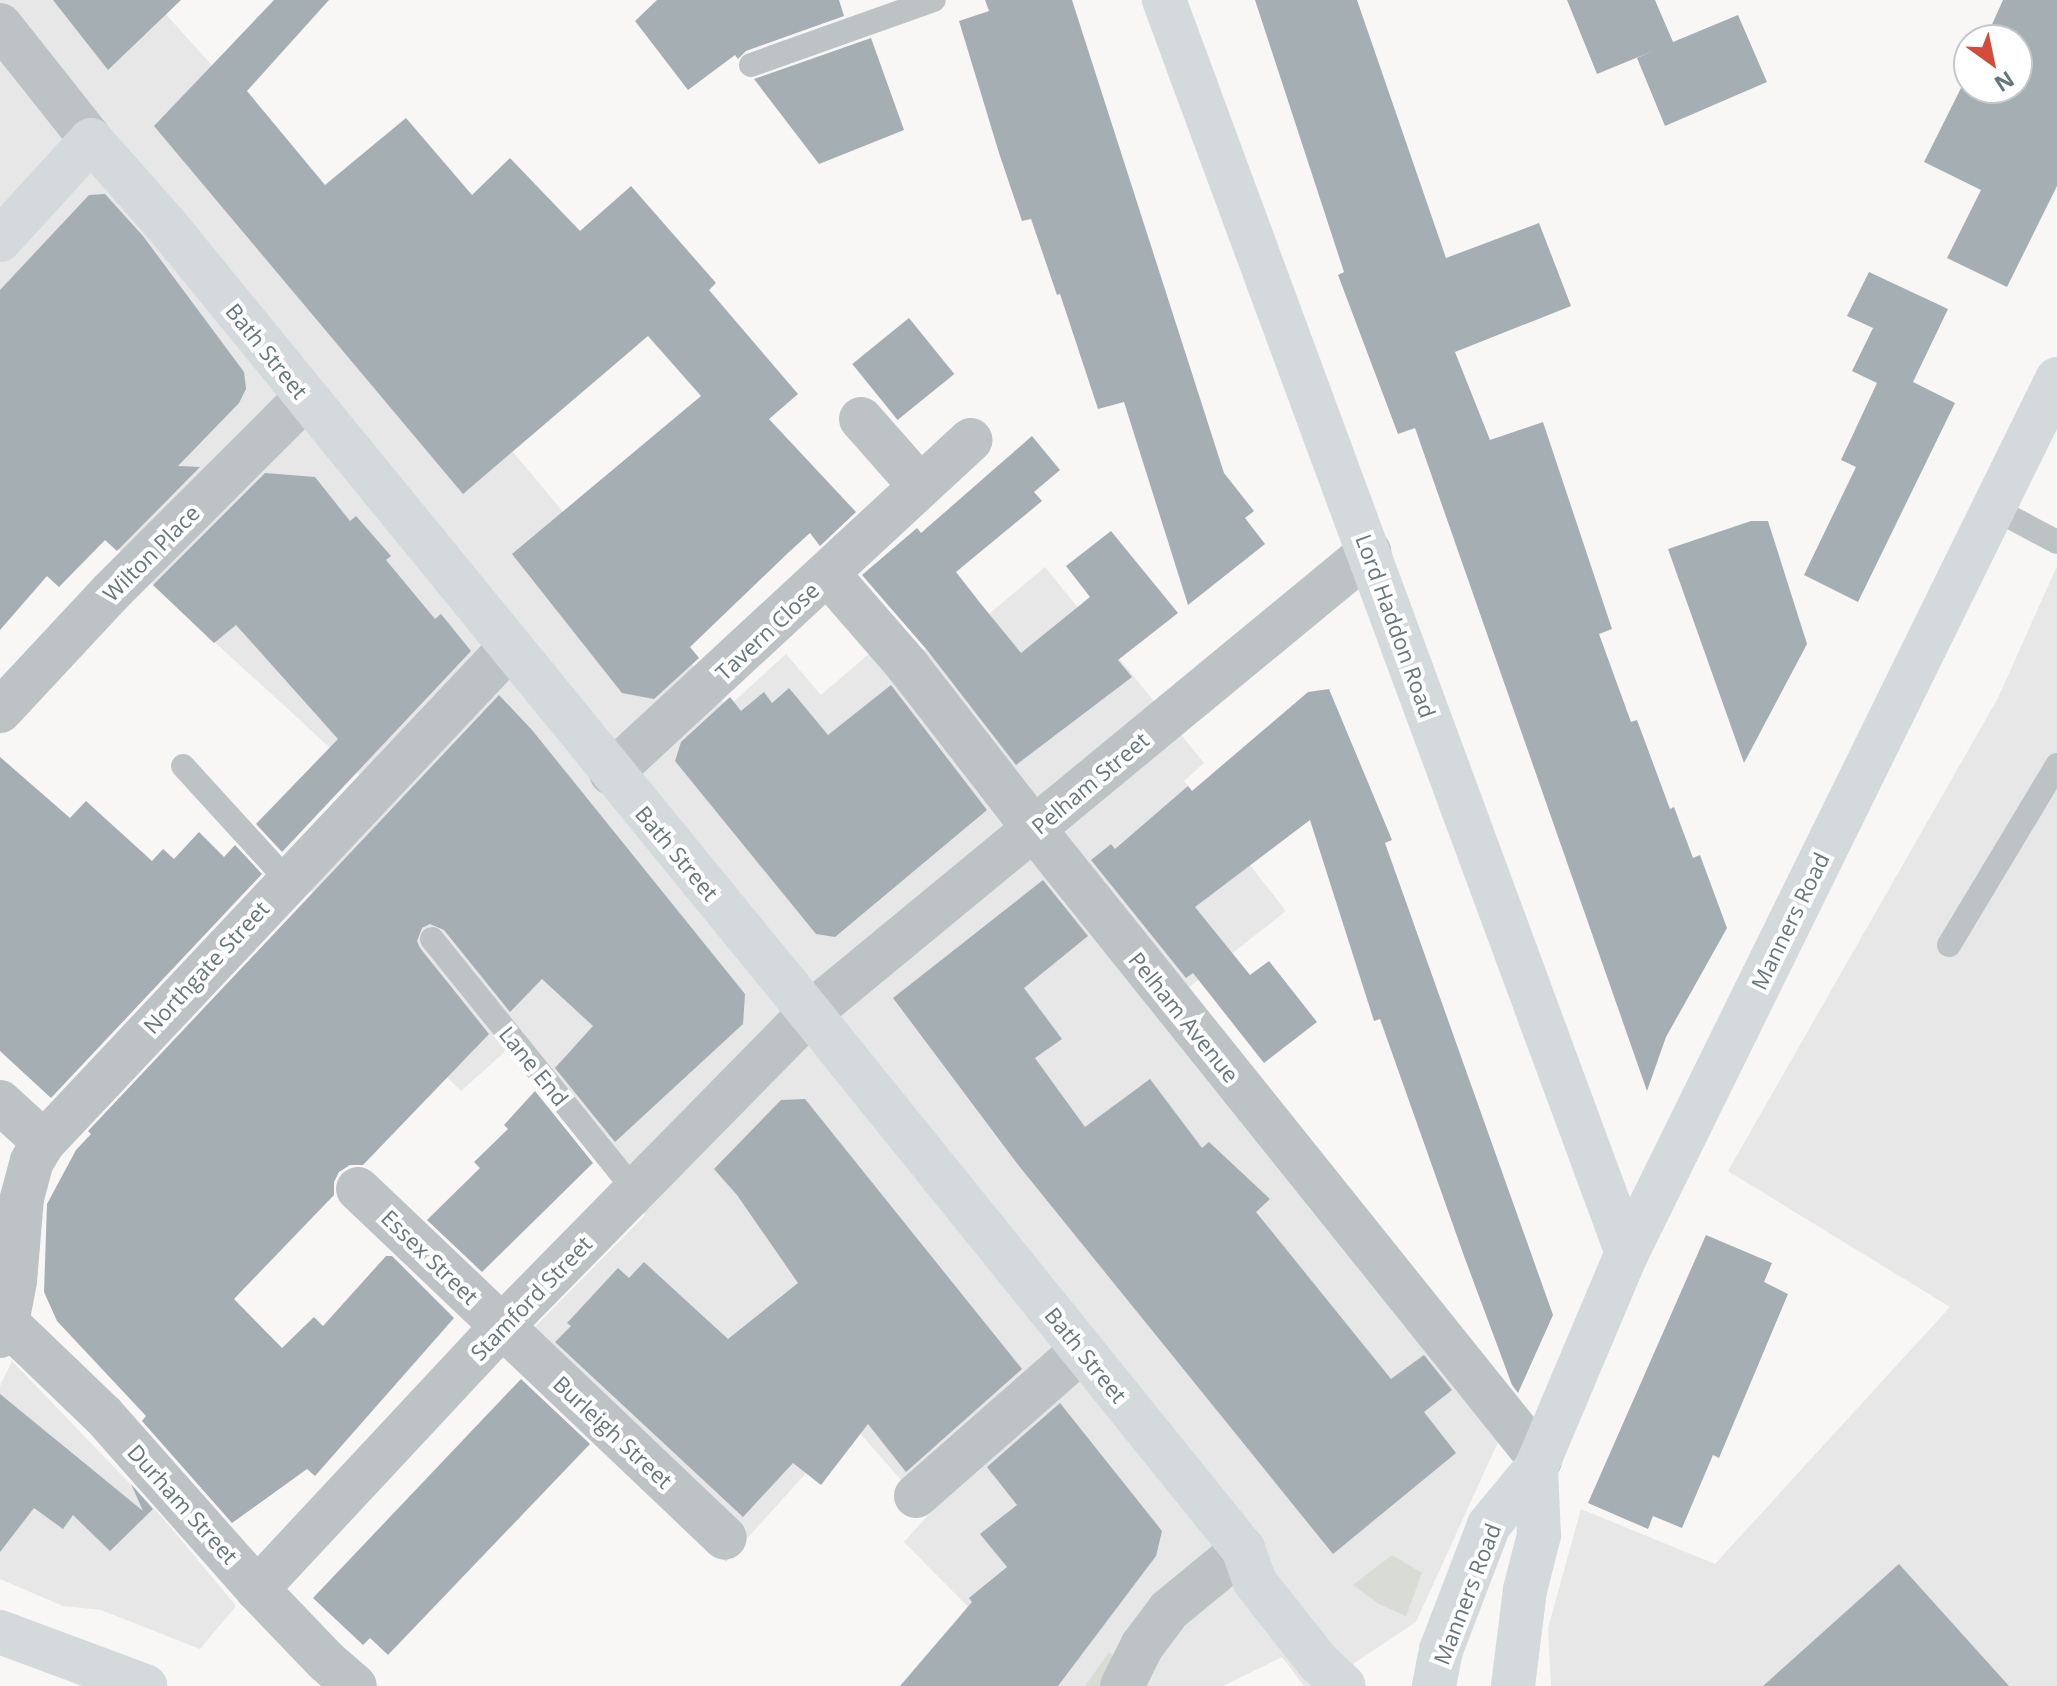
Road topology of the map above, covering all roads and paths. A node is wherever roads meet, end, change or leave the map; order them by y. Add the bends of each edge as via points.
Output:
1 (934, 0) edge
2 (1164, 0) edge
3 (0, 25) edge
4 (751, 65) dead end
5 (91, 140) junction
6 (0, 240) edge
7 (2057, 379) edge
8 (305, 398) junction
9 (861, 419) dead end
10 (971, 440) dead end
11 (920, 486) junction
12 (1993, 508) junction
13 (2057, 542) edge
14 (1369, 552) junction
15 (828, 574) junction
16 (509, 648) junction
17 (0, 711) edge
18 (2057, 765) edge
19 (183, 766) dead end
20 (611, 773) junction
21 (1034, 829) junction
22 (287, 880) junction
23 (432, 939) dead end
24 (1949, 945) dead end
25 (810, 1013) junction
26 (0, 1102) edge
27 (44, 1142) junction
28 (358, 1189) dead end
29 (636, 1192) junction
30 (1627, 1253) junction
31 (502, 1326) junction
32 (4, 1330) edge
33 (1082, 1350) junction
34 (1538, 1464) junction
35 (916, 1496) dead end
36 (725, 1538) dead end
37 (1243, 1549) junction
38 (257, 1589) junction
39 (0, 1632) edge
40 (145, 1686) edge
41 (355, 1686) edge
42 (1122, 1686) edge
43 (1344, 1686) edge
44 (1434, 1686) edge
45 (1513, 1686) edge

1 - 4 lane
2 - 14 street, Lord Haddon Road
3 - 5 street, Bath Street
5 - 6 street
5 - 8 street, Bath Street
7 - 12 street, Manners Road
8 - 16 street, Bath Street
8 - 17 street, Wilton Place
9 - 11 street
10 - 11 street, Tavern Close
11 - 15 street, Tavern Close
12 - 13 lane
12 - 30 street, Manners Road
14 - 21 street, Pelham Street
14 - 30 street, Lord Haddon Road
15 - 20 street, Tavern Close
15 - 21 street, Pelham Avenue via 907,665
16 - 20 street, Bath Street
16 - 22 street, Northgate Street
18 - 24 lane
19 - 22 lane
20 - 25 street, Bath Street
21 - 25 street, Pelham Street
21 - 34 street, Pelham Avenue
22 - 27 street, Northgate Street
23 - 29 lane, Lane End
25 - 29 street, Stamford Street
25 - 33 street, Bath Street
26 - 27 street
27 - 32 street, Northgate Street via 32,1161 22,1198 15,1281
28 - 31 street, Essex Street
29 - 31 street, Stamford Street
30 - 34 street, Manners Road
31 - 36 street, Burleigh Street
31 - 38 street, Stamford Street
32 - 38 street, Durham Street via 104,1416
33 - 35 street
33 - 37 street, Bath Street
34 - 44 street, Manners Road via 1489,1525 1441,1650
34 - 45 street, Manners Road via 1539,1535 1525,1590
37 - 42 street via 1169,1610 1142,1646
37 - 43 street, Bath Street via 1255,1582 1318,1662
38 - 41 street, Durham Street
39 - 40 street

